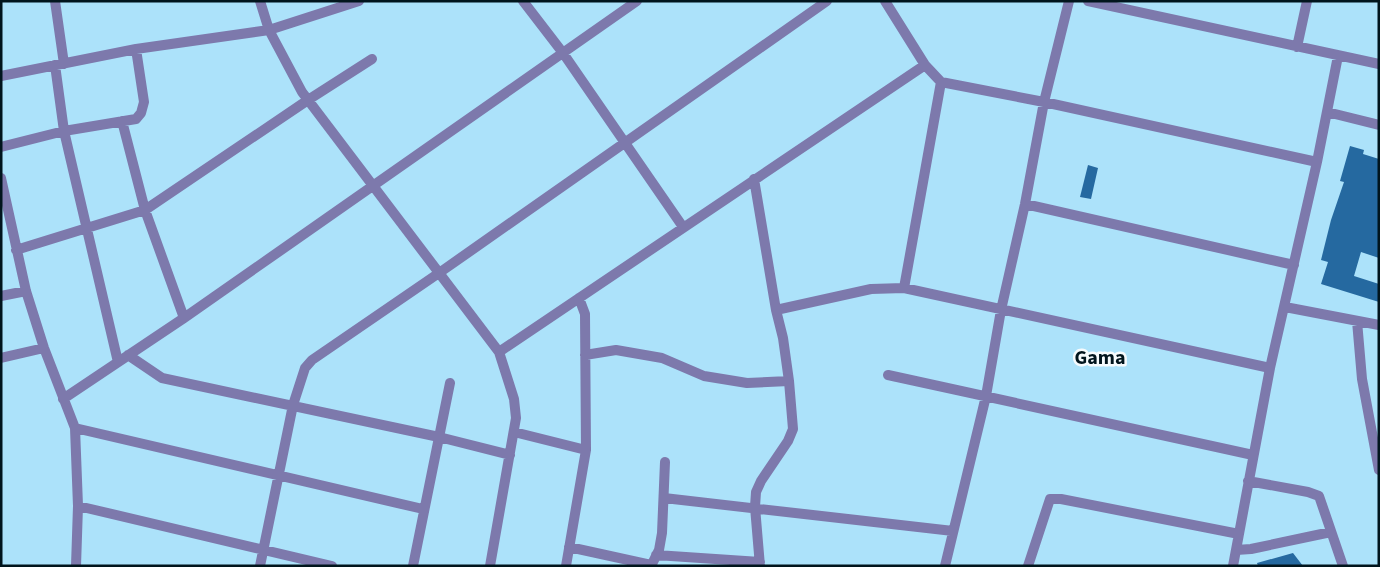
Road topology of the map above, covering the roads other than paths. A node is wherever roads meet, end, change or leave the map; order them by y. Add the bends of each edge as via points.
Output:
1 (55, 1) edge
2 (260, 1) edge
3 (359, 1) edge
4 (523, 1) edge
5 (637, 1) edge
6 (826, 1) edge
7 (886, 1) edge
8 (1069, 1) edge
9 (1088, 1) edge
10 (1307, 1) edge
11 (269, 30) junction
12 (1297, 47) junction
13 (136, 49) junction
14 (563, 53) junction
15 (1338, 56) junction
16 (372, 59) dead end
17 (60, 64) junction
18 (1379, 64) edge
19 (925, 65) junction
20 (1, 76) edge
21 (941, 82) junction
22 (308, 100) junction
23 (1044, 102) junction
24 (1327, 112) junction
25 (122, 121) junction
26 (1379, 125) edge
27 (64, 131) junction
28 (625, 143) junction
29 (1, 147) edge
30 (1316, 162) junction
31 (1, 178) edge
32 (754, 179) junction
33 (373, 186) junction
34 (1025, 204) junction
35 (145, 210) junction
36 (683, 227) junction
37 (86, 228) junction
38 (16, 250) junction
39 (1294, 265) junction
40 (440, 273) junction
41 (904, 288) junction
42 (26, 291) junction
43 (1, 296) edge
44 (579, 298) junction
45 (1285, 307) junction
46 (776, 310) junction
47 (1000, 310) junction
48 (184, 318) junction
49 (1357, 321) junction
50 (1379, 325) edge
51 (44, 348) junction
52 (499, 352) junction
53 (128, 355) junction
54 (585, 355) junction
55 (1, 358) edge
56 (118, 362) junction
57 (1270, 368) junction
58 (888, 375) dead end
59 (789, 381) junction
60 (450, 383) dead end
61 (986, 396) junction
62 (63, 399) junction
63 (293, 404) junction
64 (75, 428) junction
65 (514, 432) junction
66 (439, 437) junction
67 (586, 450) junction
68 (510, 455) junction
69 (1253, 455) junction
70 (665, 462) dead end
71 (1379, 470) edge
72 (279, 475) junction
73 (1248, 482) junction
74 (664, 498) junction
75 (78, 506) junction
76 (754, 507) junction
77 (424, 509) junction
78 (953, 530) junction
79 (1331, 532) junction
80 (1239, 534) junction
81 (569, 547) junction
82 (263, 549) junction
83 (1236, 550) junction
84 (653, 562) edge
85 (673, 562) edge
86 (760, 564) edge
87 (76, 566) edge
88 (260, 566) edge
89 (332, 566) edge
90 (413, 566) edge
91 (490, 566) edge
92 (566, 566) edge
93 (945, 566) edge
94 (1028, 566) edge
95 (1233, 566) edge
96 (1343, 566) edge

1 - 17 street
2 - 11 street
3 - 11 street
4 - 14 street
5 - 14 street
6 - 28 street
7 - 19 street
8 - 23 street
9 - 12 street
10 - 12 street
11 - 13 street
11 - 22 street
12 - 15 street
13 - 17 street
13 - 25 street via 144,102 136,119
14 - 28 street
14 - 33 street
15 - 18 street
15 - 24 street
16 - 22 street
17 - 20 street
17 - 27 street
19 - 21 street
19 - 32 street
21 - 23 street
21 - 41 street
22 - 33 street
22 - 35 street
23 - 30 street
23 - 34 street
24 - 26 street
24 - 30 street
25 - 27 street
25 - 35 street
27 - 29 street
27 - 37 street
28 - 36 street
28 - 40 street
30 - 39 street
31 - 38 street
32 - 36 street
32 - 46 street
33 - 40 street
33 - 48 street
34 - 39 street
34 - 47 street
35 - 37 street
35 - 48 street
36 - 44 street
37 - 38 street
37 - 56 street
38 - 42 street
39 - 45 street
40 - 52 street
40 - 63 street via 312,360 305,368
41 - 46 street via 871,289
41 - 47 street
42 - 43 street
42 - 51 street
44 - 52 street
44 - 54 street via 585,314
45 - 49 street
45 - 57 street
46 - 59 street
47 - 57 street
47 - 61 street
48 - 53 street
49 - 50 street
49 - 71 street via 1362,379
51 - 55 street
51 - 62 street
52 - 65 street via 514,399
53 - 56 street
53 - 63 street via 162,378
54 - 59 street via 616,350 662,358 704,376 747,382
54 - 67 street
56 - 62 street
57 - 69 street
58 - 61 street
59 - 76 street via 793,429 761,481
60 - 66 street
61 - 69 street
61 - 78 street
62 - 64 street
63 - 66 street
63 - 72 street
64 - 72 street
64 - 75 street
65 - 67 street
65 - 68 street
66 - 68 street
66 - 77 street
67 - 81 street
68 - 91 street
69 - 73 street
70 - 74 street
72 - 77 street
72 - 82 street
73 - 79 street via 1315,493 1319,496
73 - 80 street
74 - 76 street
74 - 84 street via 662,533
75 - 82 street
75 - 87 street
76 - 78 street
76 - 86 street
77 - 90 street
78 - 93 street
79 - 83 street
79 - 96 street
80 - 83 street
80 - 94 street via 1050,499
81 - 84 street
81 - 92 street
82 - 88 street
82 - 89 street
83 - 95 street
84 - 85 street
85 - 86 street

